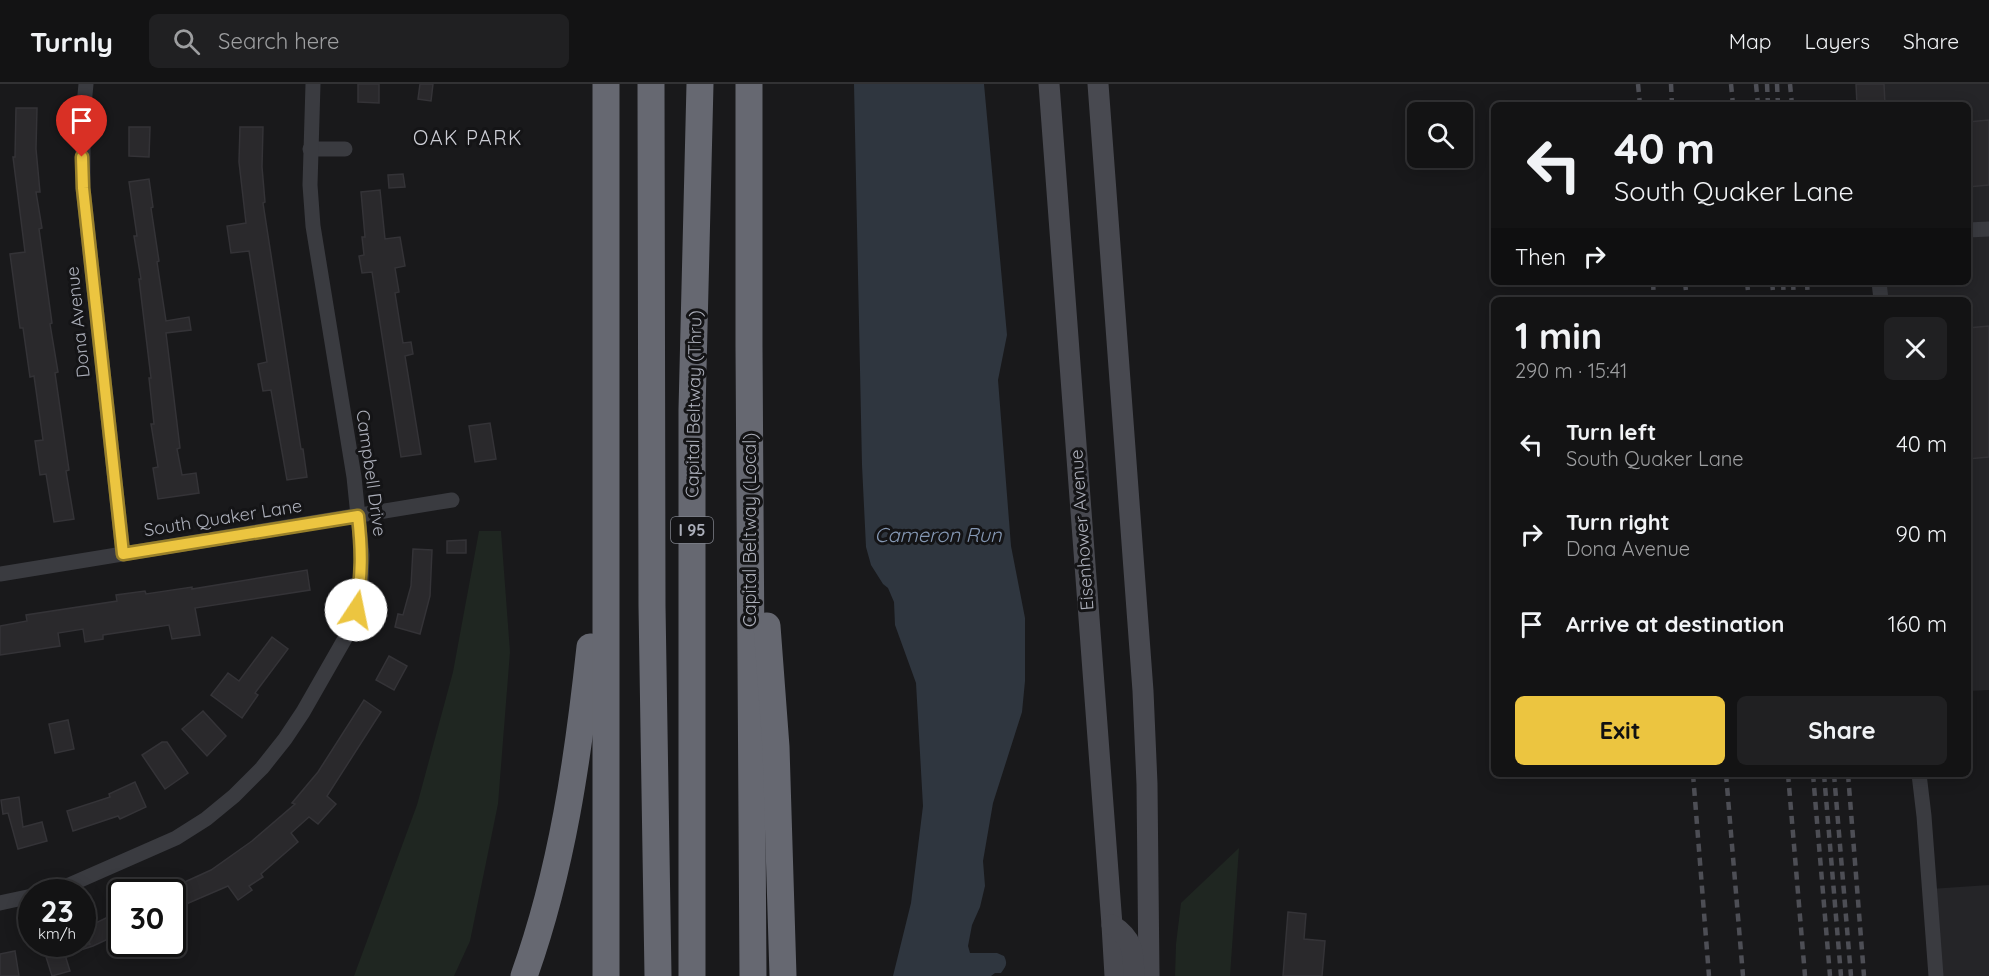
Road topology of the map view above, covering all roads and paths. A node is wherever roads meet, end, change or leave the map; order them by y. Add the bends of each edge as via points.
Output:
1 (86, 84) edge
2 (313, 84) edge
3 (606, 84) edge
4 (651, 84) edge
5 (700, 84) edge
6 (750, 84) edge
7 (1049, 84) edge
8 (1098, 84) edge
9 (310, 148) junction
10 (345, 149) dead end
11 (1989, 229) edge
12 (1971, 230) edge
13 (748, 346) junction
14 (452, 500) dead end
15 (605, 512) junction
16 (358, 516) junction
17 (123, 554) junction
18 (0, 574) edge
19 (1919, 777) edge
20 (83, 879) edge
21 (18, 900) edge
22 (0, 903) edge
23 (1112, 925) junction
24 (783, 975) edge
25 (524, 976) edge
26 (606, 976) edge
27 (658, 976) edge
28 (692, 976) edge
29 (753, 976) edge
30 (1115, 976) edge
31 (1134, 976) edge
32 (1149, 976) edge
33 (1936, 976) edge

1 - 17 street, Dona Avenue via 83,188
2 - 9 street, Campbell Drive
3 - 15 highway
4 - 27 highway, I 95 via 652,606
5 - 28 highway, Capital Beltway (Thru) / I 95 via 692,410
6 - 13 highway, Capital Beltway (Local)
7 - 23 main road, Eisenhower Avenue
8 - 32 main road via 1143,691
9 - 10 street
9 - 16 street, Campbell Drive via 313,226
11 - 12 street
13 - 24 highway via 776,747
13 - 29 highway, Capital Beltway (Local)
14 - 16 street, South Quaker Lane
15 - 25 highway via 571,793 540,932
15 - 26 highway
16 - 17 street, South Quaker Lane
16 - 20 street, Campbell Drive via 362,555 356,610 303,712 262,768 206,819 176,838
17 - 18 street, South Quaker Lane
19 - 33 street
21 - 22 street
23 - 30 main road, Eisenhower Avenue
23 - 31 main road via 1128,939

